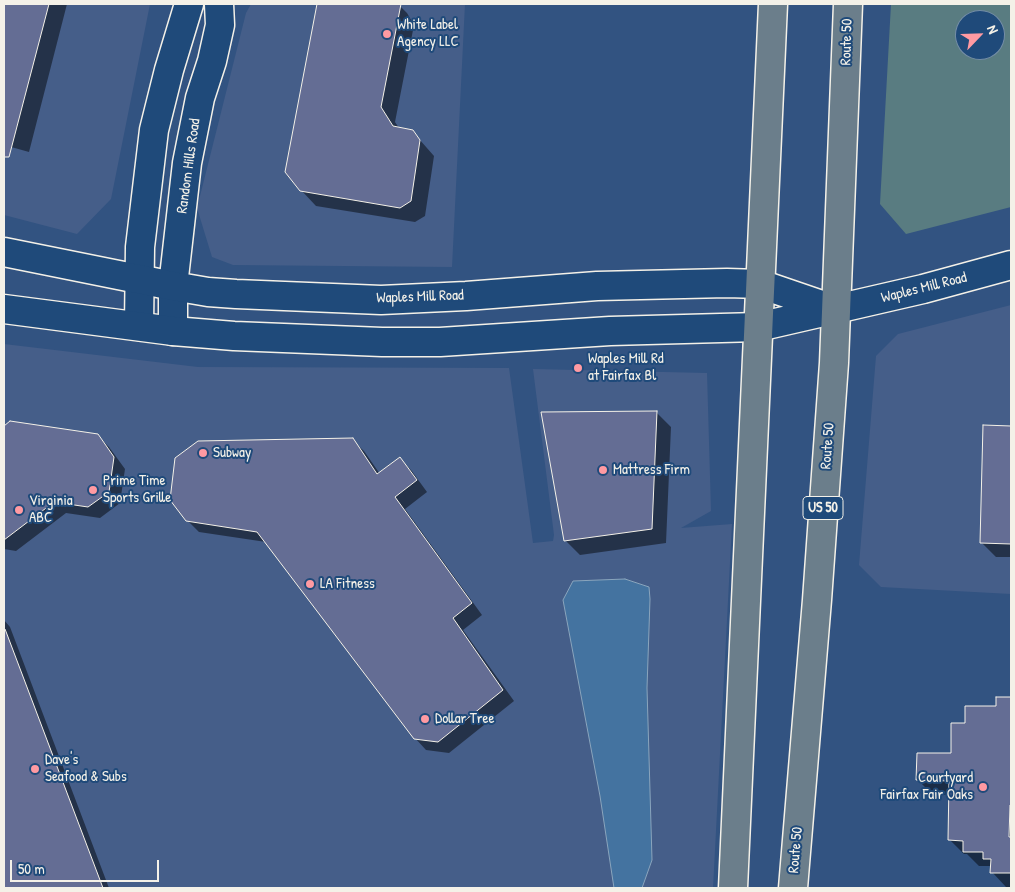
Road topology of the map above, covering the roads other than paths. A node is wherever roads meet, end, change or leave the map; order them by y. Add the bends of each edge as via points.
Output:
1 (189, 4) edge
2 (219, 4) edge
3 (773, 4) edge
4 (848, 4) edge
5 (4, 252) edge
6 (1011, 264) edge
7 (140, 280) junction
8 (760, 284) junction
9 (173, 286) junction
10 (4, 310) edge
11 (836, 310) junction
12 (138, 326) junction
13 (758, 327) junction
14 (173, 331) junction
15 (733, 888) edge
16 (793, 888) edge

1 - 7 main road via 154,130 140,247
2 - 9 main road, Random Hills Road via 220,25 187,162
3 - 8 main road
4 - 11 main road, Route 50 / US 50
5 - 7 main road, Waples Mill Road
6 - 11 main road, Waples Mill Road
7 - 9 main road, Waples Mill Road
7 - 12 main road
8 - 9 main road, Waples Mill Road via 597,286 381,300 236,294
8 - 11 main road, Waples Mill Road
8 - 13 main road
9 - 14 main road, Random Hills Road
10 - 12 main road, Waples Mill Road
11 - 13 main road, Waples Mill Road
11 - 16 main road, Route 50 / US 50
12 - 14 main road, Waples Mill Road
13 - 14 main road, Waples Mill Road via 610,331 440,342
13 - 15 main road

